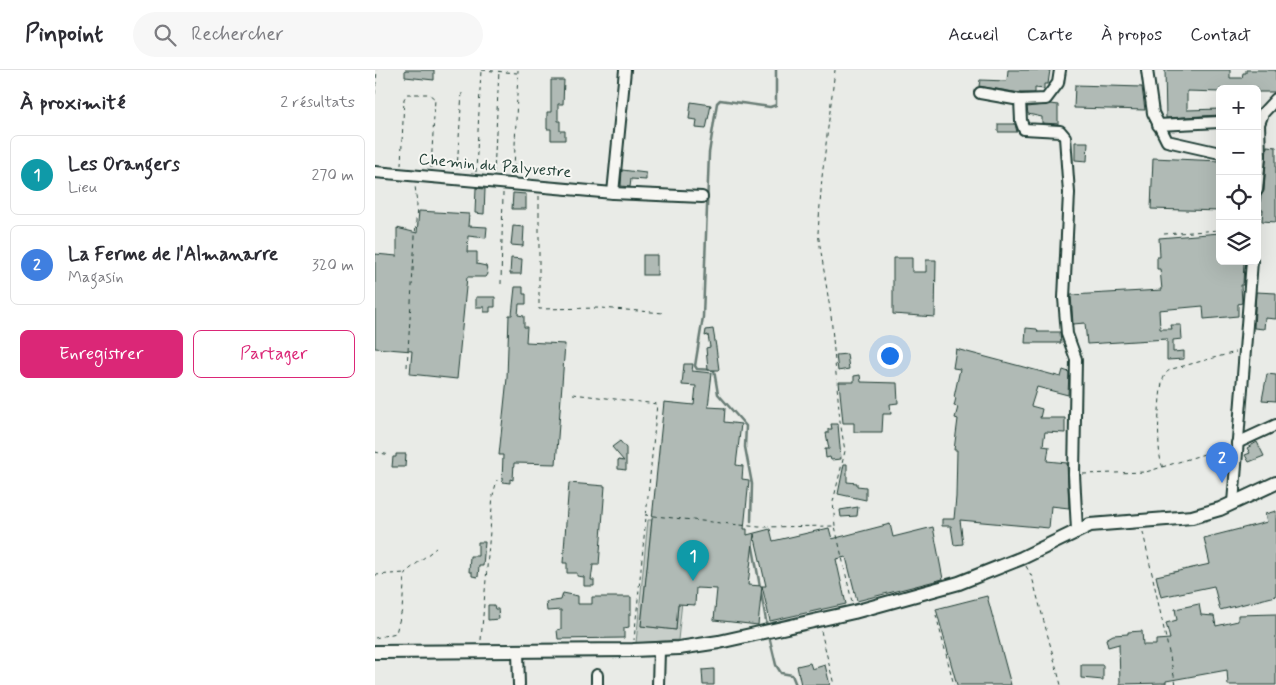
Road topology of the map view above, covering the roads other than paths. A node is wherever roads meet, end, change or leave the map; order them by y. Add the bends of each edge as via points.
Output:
1 (625, 70) edge
2 (1060, 70) edge
3 (1147, 70) edge
4 (980, 93) dead end
5 (1276, 99) edge
6 (1020, 100) junction
7 (1261, 117) edge
8 (1216, 122) edge
9 (1158, 125) junction
10 (1216, 152) edge
11 (375, 172) edge
12 (613, 193) junction
13 (702, 197) dead end
14 (1252, 265) edge
15 (1276, 425) edge
16 (1237, 443) junction
17 (1276, 483) edge
18 (1233, 503) junction
19 (1077, 530) junction
20 (659, 650) junction
21 (518, 651) junction
22 (375, 652) edge
23 (519, 685) edge
24 (658, 685) edge

1 - 12 street
2 - 6 street via 1058,83 1046,99
3 - 9 street via 1153,113
4 - 6 street
5 - 7 street
6 - 19 street via 1021,127 1060,131 1065,137 1069,193 1064,298 1067,334 1076,359 1074,473
8 - 9 street
9 - 10 street via 1167,140
11 - 12 street, Chemin du Palyvestre via 504,178
12 - 13 street, Chemin du Palyvestre
14 - 16 street
15 - 16 street
16 - 18 street
17 - 18 main road
18 - 19 main road via 1192,517 1097,523
19 - 20 main road via 1022,558 959,584 854,612 711,644
20 - 21 main road
20 - 24 street
21 - 22 main road
21 - 23 street

